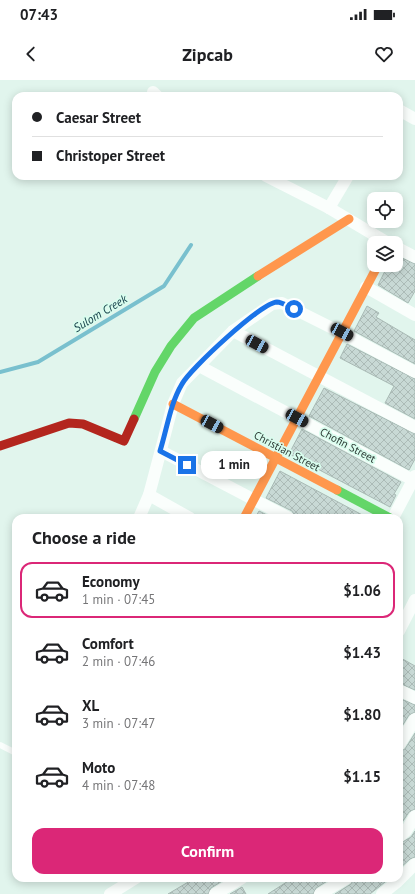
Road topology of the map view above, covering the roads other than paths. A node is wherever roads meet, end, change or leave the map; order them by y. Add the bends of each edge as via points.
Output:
1 (403, 112) edge
2 (415, 119) edge
3 (274, 180) edge
4 (346, 180) edge
5 (329, 208) junction
6 (349, 219) junction
7 (377, 236) edge
8 (403, 251) edge
9 (415, 257) edge
10 (374, 272) edge
11 (366, 287) junction
12 (415, 315) edge
13 (233, 331) junction
14 (342, 332) junction
15 (199, 366) junction
16 (415, 372) edge
17 (319, 376) junction
18 (173, 404) junction
19 (297, 418) junction
20 (415, 427) edge
21 (0, 446) edge
22 (160, 451) junction
23 (275, 458) junction
24 (414, 478) edge
25 (149, 495) junction
26 (254, 499) junction
27 (141, 514) edge
28 (183, 514) edge
29 (246, 514) edge
30 (282, 514) edge
31 (383, 514) edge
32 (393, 514) edge
33 (415, 600) edge
34 (403, 623) edge
35 (403, 692) edge
36 (415, 698) edge
37 (415, 719) edge
38 (403, 738) edge
39 (0, 745) edge
40 (12, 751) edge
41 (415, 816) edge
42 (403, 834) edge
43 (415, 864) edge
44 (403, 877) edge
45 (130, 882) edge
46 (235, 882) edge
47 (340, 882) edge
48 (398, 882) edge
49 (110, 894) edge
50 (215, 894) edge
51 (320, 894) edge
52 (382, 894) edge

1 - 2 street
3 - 5 street
4 - 5 street
5 - 6 street
6 - 7 street
6 - 21 street via 194,318 171,346 155,372 124,441 83,424 69,423
8 - 9 street
10 - 11 street
11 - 12 street
11 - 14 street
13 - 14 street via 277,302
13 - 15 street
13 - 17 street
14 - 16 street
14 - 17 street
15 - 18 street via 182,383
15 - 19 street, Chofin Street
17 - 19 street
17 - 20 street
18 - 22 street
18 - 23 street, Christian Street
19 - 23 street
19 - 24 street, Chofin Street
22 - 25 street
22 - 26 street
23 - 26 street
23 - 31 street, Christian Street
24 - 32 street
25 - 27 street
25 - 28 street
26 - 29 street
26 - 30 street
33 - 34 street
35 - 36 street
37 - 38 street
39 - 40 lane
41 - 42 street
43 - 44 street
45 - 49 street
46 - 50 street
47 - 51 street
48 - 52 street

